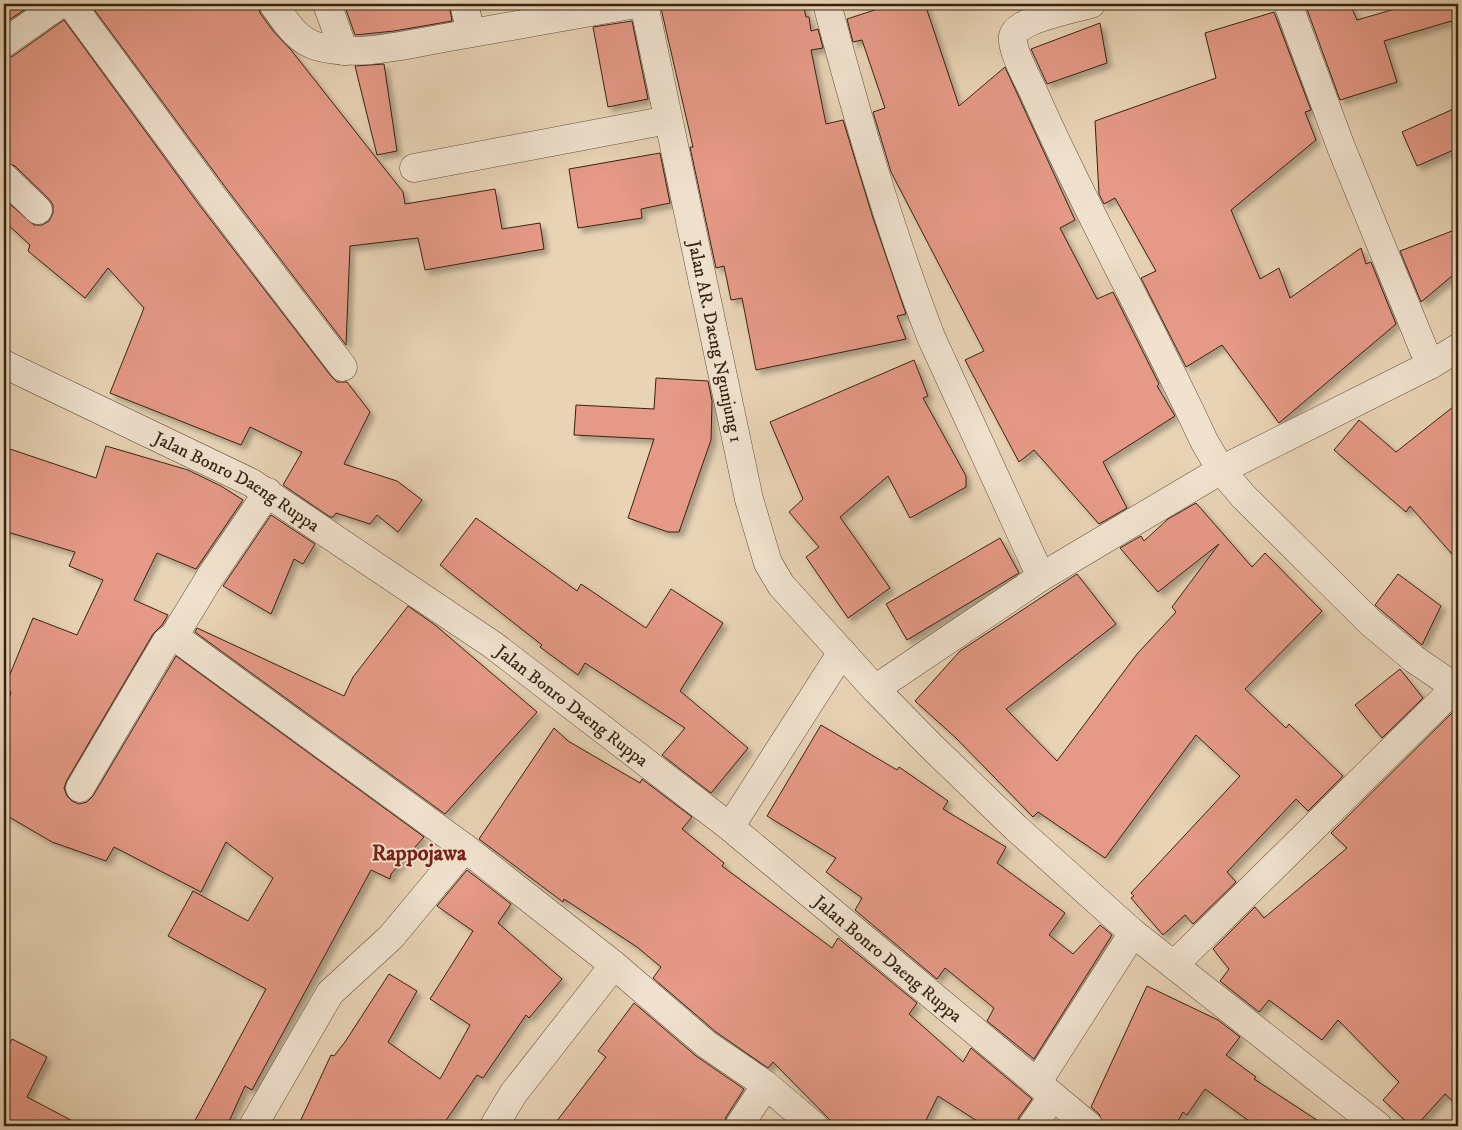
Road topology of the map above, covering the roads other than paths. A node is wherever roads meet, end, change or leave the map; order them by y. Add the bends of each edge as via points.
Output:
1 (60, 4) edge
2 (71, 4) edge
3 (274, 4) edge
4 (327, 4) edge
5 (464, 4) edge
6 (636, 4) edge
7 (644, 4) edge
8 (827, 4) edge
9 (1091, 4) edge
10 (1288, 4) edge
11 (471, 33) junction
12 (4, 44) edge
13 (344, 51) junction
14 (668, 120) junction
15 (414, 168) dead end
16 (4, 177) edge
17 (38, 210) dead end
18 (1458, 348) edge
19 (4, 364) edge
20 (1430, 365) junction
21 (343, 367) dead end
22 (1221, 470) junction
23 (268, 492) junction
24 (1041, 577) junction
25 (174, 636) junction
26 (842, 652) junction
27 (1457, 688) edge
28 (876, 689) junction
29 (80, 788) dead end
30 (730, 827) junction
31 (465, 848) junction
32 (1133, 933) junction
33 (614, 965) junction
34 (1174, 965) junction
35 (766, 1085) junction
36 (1045, 1090) junction
37 (253, 1126) edge
38 (494, 1126) edge
39 (739, 1126) edge
40 (814, 1126) edge
41 (1032, 1126) edge
42 (1089, 1126) edge
43 (1378, 1126) edge

1 - 12 street
2 - 21 street
3 - 13 street via 304,41
4 - 13 street
5 - 11 street
6 - 11 street
7 - 14 street, Jalan AR. Daeng Ngunjung 1
8 - 24 street via 869,153 919,306
9 - 22 street via 1017,28 1013,35 1015,51 1045,118
10 - 20 street via 1341,147
11 - 13 street
14 - 15 street
14 - 26 street, Jalan AR. Daeng Ngunjung 1 via 758,533 768,562 781,585
16 - 17 street
18 - 20 street
19 - 23 street, Jalan Bonro Daeng Ruppa via 231,471
20 - 22 street
22 - 24 street
22 - 27 street via 1267,522 1371,623 1414,659
23 - 25 street
23 - 30 street, Jalan Bonro Daeng Ruppa via 516,661
24 - 28 street
25 - 29 street via 166,642
25 - 31 street
26 - 28 street, Jalan AR. Daeng Ngunjung 1
26 - 30 street
27 - 34 street
28 - 32 street, Jalan AR. Daeng Ngunjung 1 via 1016,828
30 - 36 street, Jalan Bonro Daeng Ruppa
31 - 33 street
31 - 37 street via 391,937 330,993
32 - 34 street, Jalan AR. Daeng Ngunjung 1
32 - 36 street
33 - 35 street via 706,1044
33 - 38 street via 513,1094
34 - 43 street, Jalan AR. Daeng Ngunjung 1
35 - 39 street
35 - 40 street
36 - 41 street
36 - 42 street, Jalan Bonro Daeng Ruppa

